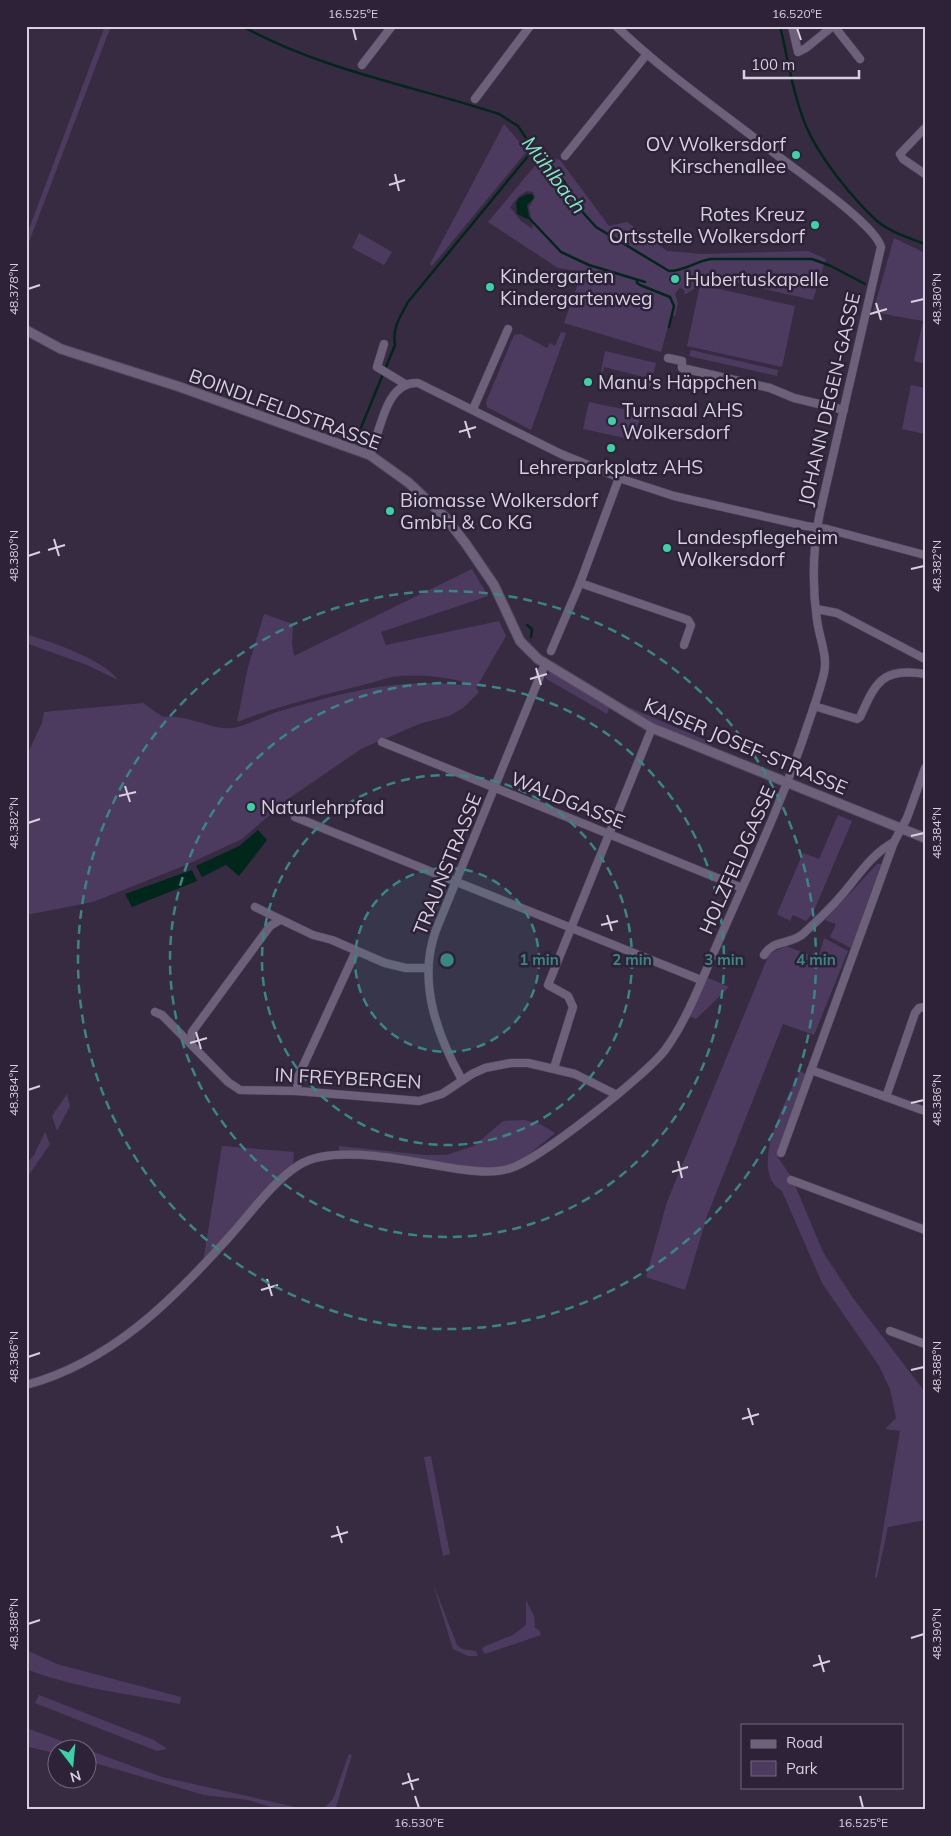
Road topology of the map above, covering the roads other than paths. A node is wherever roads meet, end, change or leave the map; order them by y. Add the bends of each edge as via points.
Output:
1 (392, 26) edge
2 (530, 26) edge
3 (616, 26) edge
4 (792, 26) edge
5 (833, 26) edge
6 (647, 54) junction
7 (860, 59) dead end
8 (362, 65) dead end
9 (474, 99) dead end
10 (925, 128) edge
11 (565, 156) dead end
12 (925, 174) edge
13 (508, 328) dead end
14 (26, 330) edge
15 (384, 344) dead end
16 (668, 358) dead end
17 (405, 384) junction
18 (473, 409) junction
19 (844, 410) junction
20 (370, 455) junction
21 (619, 478) junction
22 (817, 527) junction
23 (925, 555) edge
24 (580, 584) junction
25 (816, 610) junction
26 (516, 634) joint
27 (684, 645) dead end
28 (551, 651) dead end
29 (925, 659) edge
30 (545, 664) junction
31 (925, 674) edge
32 (814, 706) junction
33 (652, 728) junction
34 (382, 742) dead end
35 (925, 768) edge
36 (788, 784) junction
37 (494, 788) junction
38 (295, 817) dead end
39 (901, 828) junction
40 (609, 834) junction
41 (925, 838) edge
42 (894, 842) junction
43 (456, 883) junction
44 (742, 888) junction
45 (255, 907) dead end
46 (280, 920) junction
47 (570, 928) junction
48 (356, 951) junction
49 (764, 955) dead end
50 (427, 968) junction
51 (701, 980) junction
52 (925, 1007) edge
53 (155, 1012) dead end
54 (191, 1042) junction
55 (554, 1068) junction
56 (811, 1070) junction
57 (462, 1080) junction
58 (297, 1090) junction
59 (615, 1094) junction
60 (886, 1096) junction
61 (925, 1111) edge
62 (781, 1153) dead end
63 (791, 1180) dead end
64 (925, 1230) edge
65 (890, 1331) dead end
66 (925, 1344) edge
67 (26, 1385) edge

1 - 8 street
2 - 9 street
3 - 6 street
4 - 5 street via 798,52
5 - 7 street
6 - 11 street
6 - 19 street, JOHANN DEGEN-GASSE via 824,191 877,238 881,247
10 - 12 street via 898,155
13 - 18 street
14 - 20 street, BOINDLFELDSTRASSE via 61,349 180,387
15 - 17 street via 378,362 380,370
16 - 19 street via 682,362 682,368 770,388 794,398
17 - 18 street via 418,383
17 - 20 street via 392,395
18 - 21 street via 561,454
19 - 22 street, JOHANN DEGEN-GASSE
20 - 26 street, BOINDLFELDSTRASSE via 430,503 466,544 494,585
21 - 22 street via 674,496
21 - 24 street
22 - 23 street
22 - 25 street, JOHANN DEGEN-GASSE
24 - 27 street via 688,620 691,625
24 - 28 street
25 - 29 street via 837,612
25 - 32 street, JOHANN DEGEN-GASSE via 825,666
26 - 30 street, KAISER JOSEF-STRASSE via 527,650
30 - 33 street, KAISER JOSEF-STRASSE
30 - 37 street, TRAUNSTRASSE
31 - 32 street via 902,672 882,678 857,718
32 - 36 street, JOHANN DEGEN-GASSE
33 - 36 street, KAISER JOSEF-STRASSE
33 - 40 street
34 - 37 street, WALDGASSE
35 - 39 street
36 - 39 street, KAISER JOSEF-STRASSE
36 - 44 street, HOLZFELDGASSE
37 - 40 street, WALDGASSE
37 - 43 street, TRAUNSTRASSE
38 - 43 street
39 - 41 street, KAISER JOSEF-STRASSE
39 - 42 street
40 - 44 street, WALDGASSE
40 - 47 street
42 - 49 street via 866,866 802,936 774,944
42 - 56 street
43 - 47 street
43 - 50 street, TRAUNSTRASSE via 432,942
44 - 51 street, HOLZFELDGASSE
45 - 46 street
46 - 48 street
46 - 54 street via 270,926 203,1017 190,1036
47 - 51 street
47 - 55 street via 548,985 568,996 573,1007
48 - 50 street via 394,966
48 - 58 street via 298,1077
50 - 57 street, TRAUNSTRASSE via 443,1042
51 - 59 street, HOLZFELDGASSE via 676,1033 660,1057
52 - 60 street via 915,1013
53 - 54 street, IN FREYBERGEN via 162,1014
54 - 58 street, IN FREYBERGEN via 236,1089
55 - 57 street, IN FREYBERGEN via 510,1063 485,1068
55 - 59 street, IN FREYBERGEN via 575,1074
56 - 60 street
56 - 62 street
57 - 58 street, IN FREYBERGEN via 442,1094 419,1101
59 - 67 street, HOLZFELDGASSE via 540,1152 508,1170 477,1171 344,1154 328,1154 309,1160 272,1189 197,1274 135,1330 70,1371
60 - 61 street
63 - 64 street
65 - 66 street

